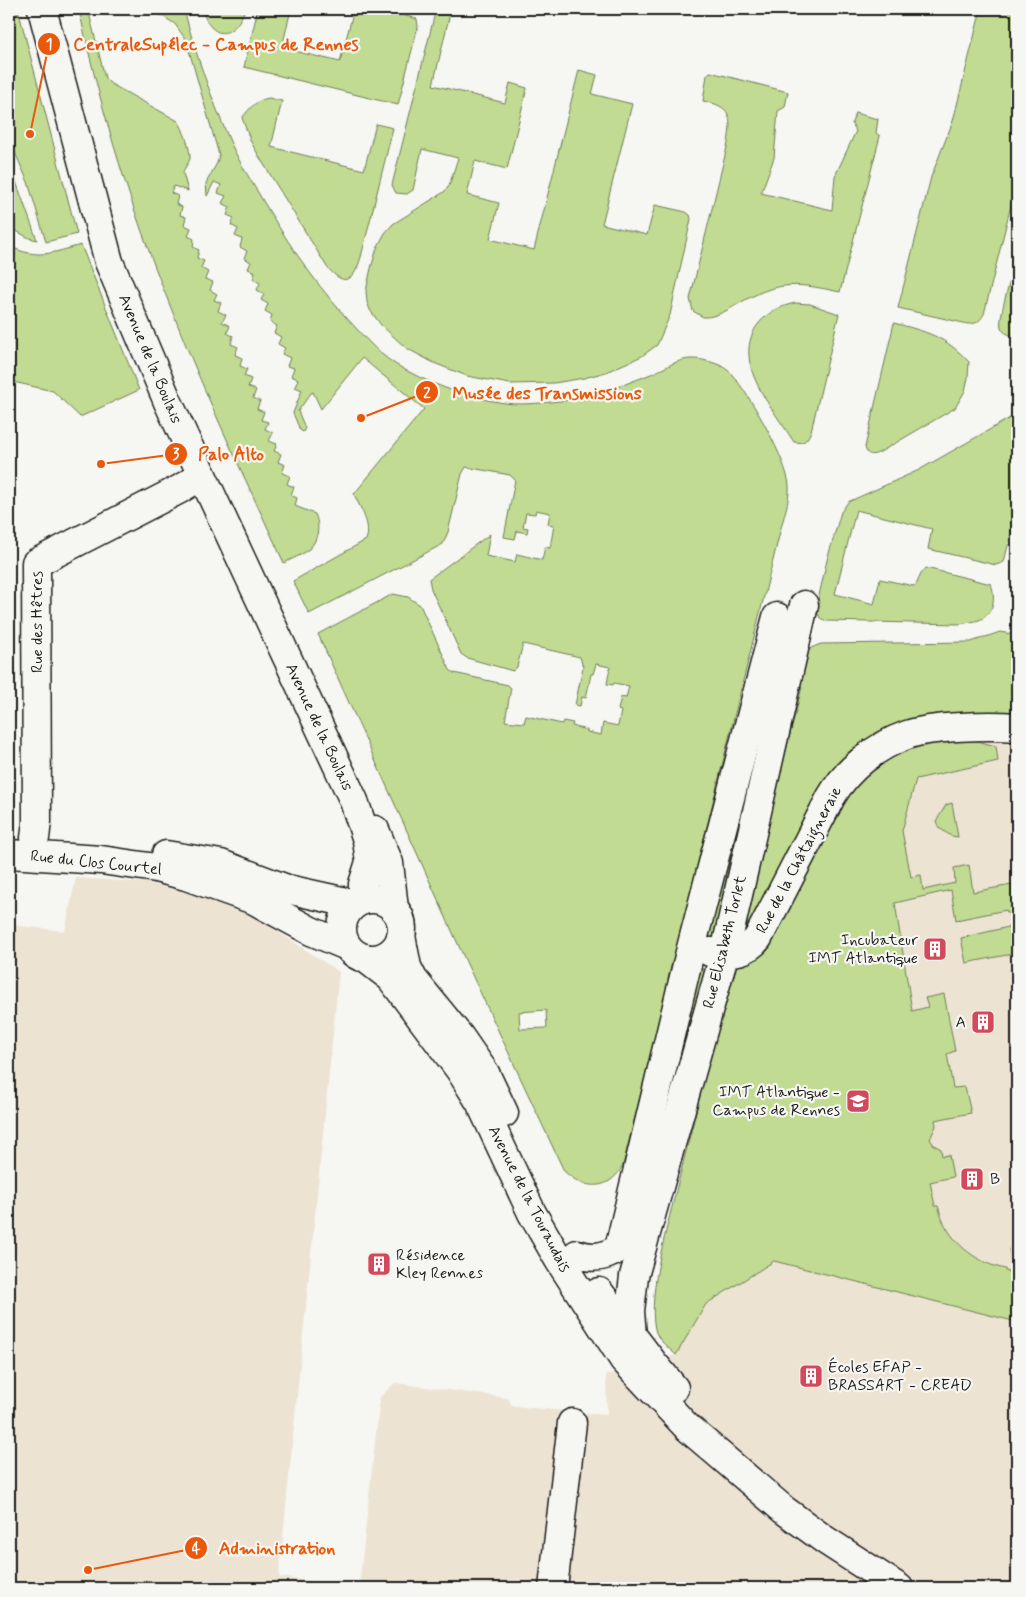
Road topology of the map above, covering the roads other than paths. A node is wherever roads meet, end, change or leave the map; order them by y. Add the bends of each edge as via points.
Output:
1 (42, 9) edge
2 (202, 475) junction
3 (804, 605) dead end
4 (777, 617) dead end
5 (1017, 727) edge
6 (354, 801) junction
7 (9, 835) edge
8 (36, 838) junction
9 (9, 854) edge
10 (359, 902) junction
11 (394, 908) junction
12 (401, 936) junction
13 (356, 952) junction
14 (690, 952) junction
15 (724, 952) junction
16 (542, 1229) junction
17 (618, 1248) junction
18 (577, 1254) junction
19 (634, 1276) junction
20 (598, 1291) junction
21 (598, 1322) junction
22 (632, 1336) junction
23 (572, 1423) dead end
24 (745, 1474) junction
25 (553, 1588) edge
26 (899, 1588) edge

1 - 2 street, Avenue de la Boulais via 109,262
2 - 6 street, Avenue de la Boulais
2 - 8 street, Rue des Hêtres via 36,563
3 - 15 street, Rue Elisabeth Torlet
4 - 14 street, Rue Elisabeth Torlet
5 - 15 street, Rue de la Châtaigneraie via 945,728 909,734 891,742 855,767 831,797 758,938 752,946 739,952
6 - 10 street, Avenue de la Boulais via 367,840 370,862
6 - 11 street, Avenue de la Boulais via 375,830 389,863
7 - 8 street, Rue du Clos Courtel
8 - 10 street, Rue du Clos Courtel via 221,864 287,889
9 - 13 street, Rue du Clos Courtel via 101,860 186,876 254,900
10 - 11 street via 379,900
10 - 13 street via 344,918 342,928 343,937
11 - 12 street via 402,926
12 - 13 street via 388,954 376,958
12 - 18 street, Avenue de la Touraudais via 413,979 485,1073 536,1181
13 - 16 street, Avenue de la Touraudais via 391,978 460,1070 480,1102
14 - 15 street, Rue de la Châtaigneraie
14 - 17 street, Rue Elisabeth Torlet
15 - 19 street, Rue Elisabeth Torlet
16 - 20 street via 554,1239 579,1279
16 - 21 street, Avenue de la Touraudais
17 - 18 street via 604,1256
17 - 20 street, Rue Elisabeth Torlet
18 - 20 street, Avenue de la Touraudais
19 - 20 street via 620,1291
19 - 22 street, Rue Elisabeth Torlet via 630,1311
20 - 21 street, Rue Elisabeth Torlet
20 - 22 street, Avenue de la Touraudais
21 - 24 street, Avenue de la Touraudais via 624,1360 687,1426
22 - 24 street, Avenue de la Touraudais
23 - 25 street
24 - 26 street, Avenue de la Touraudais via 784,1510

